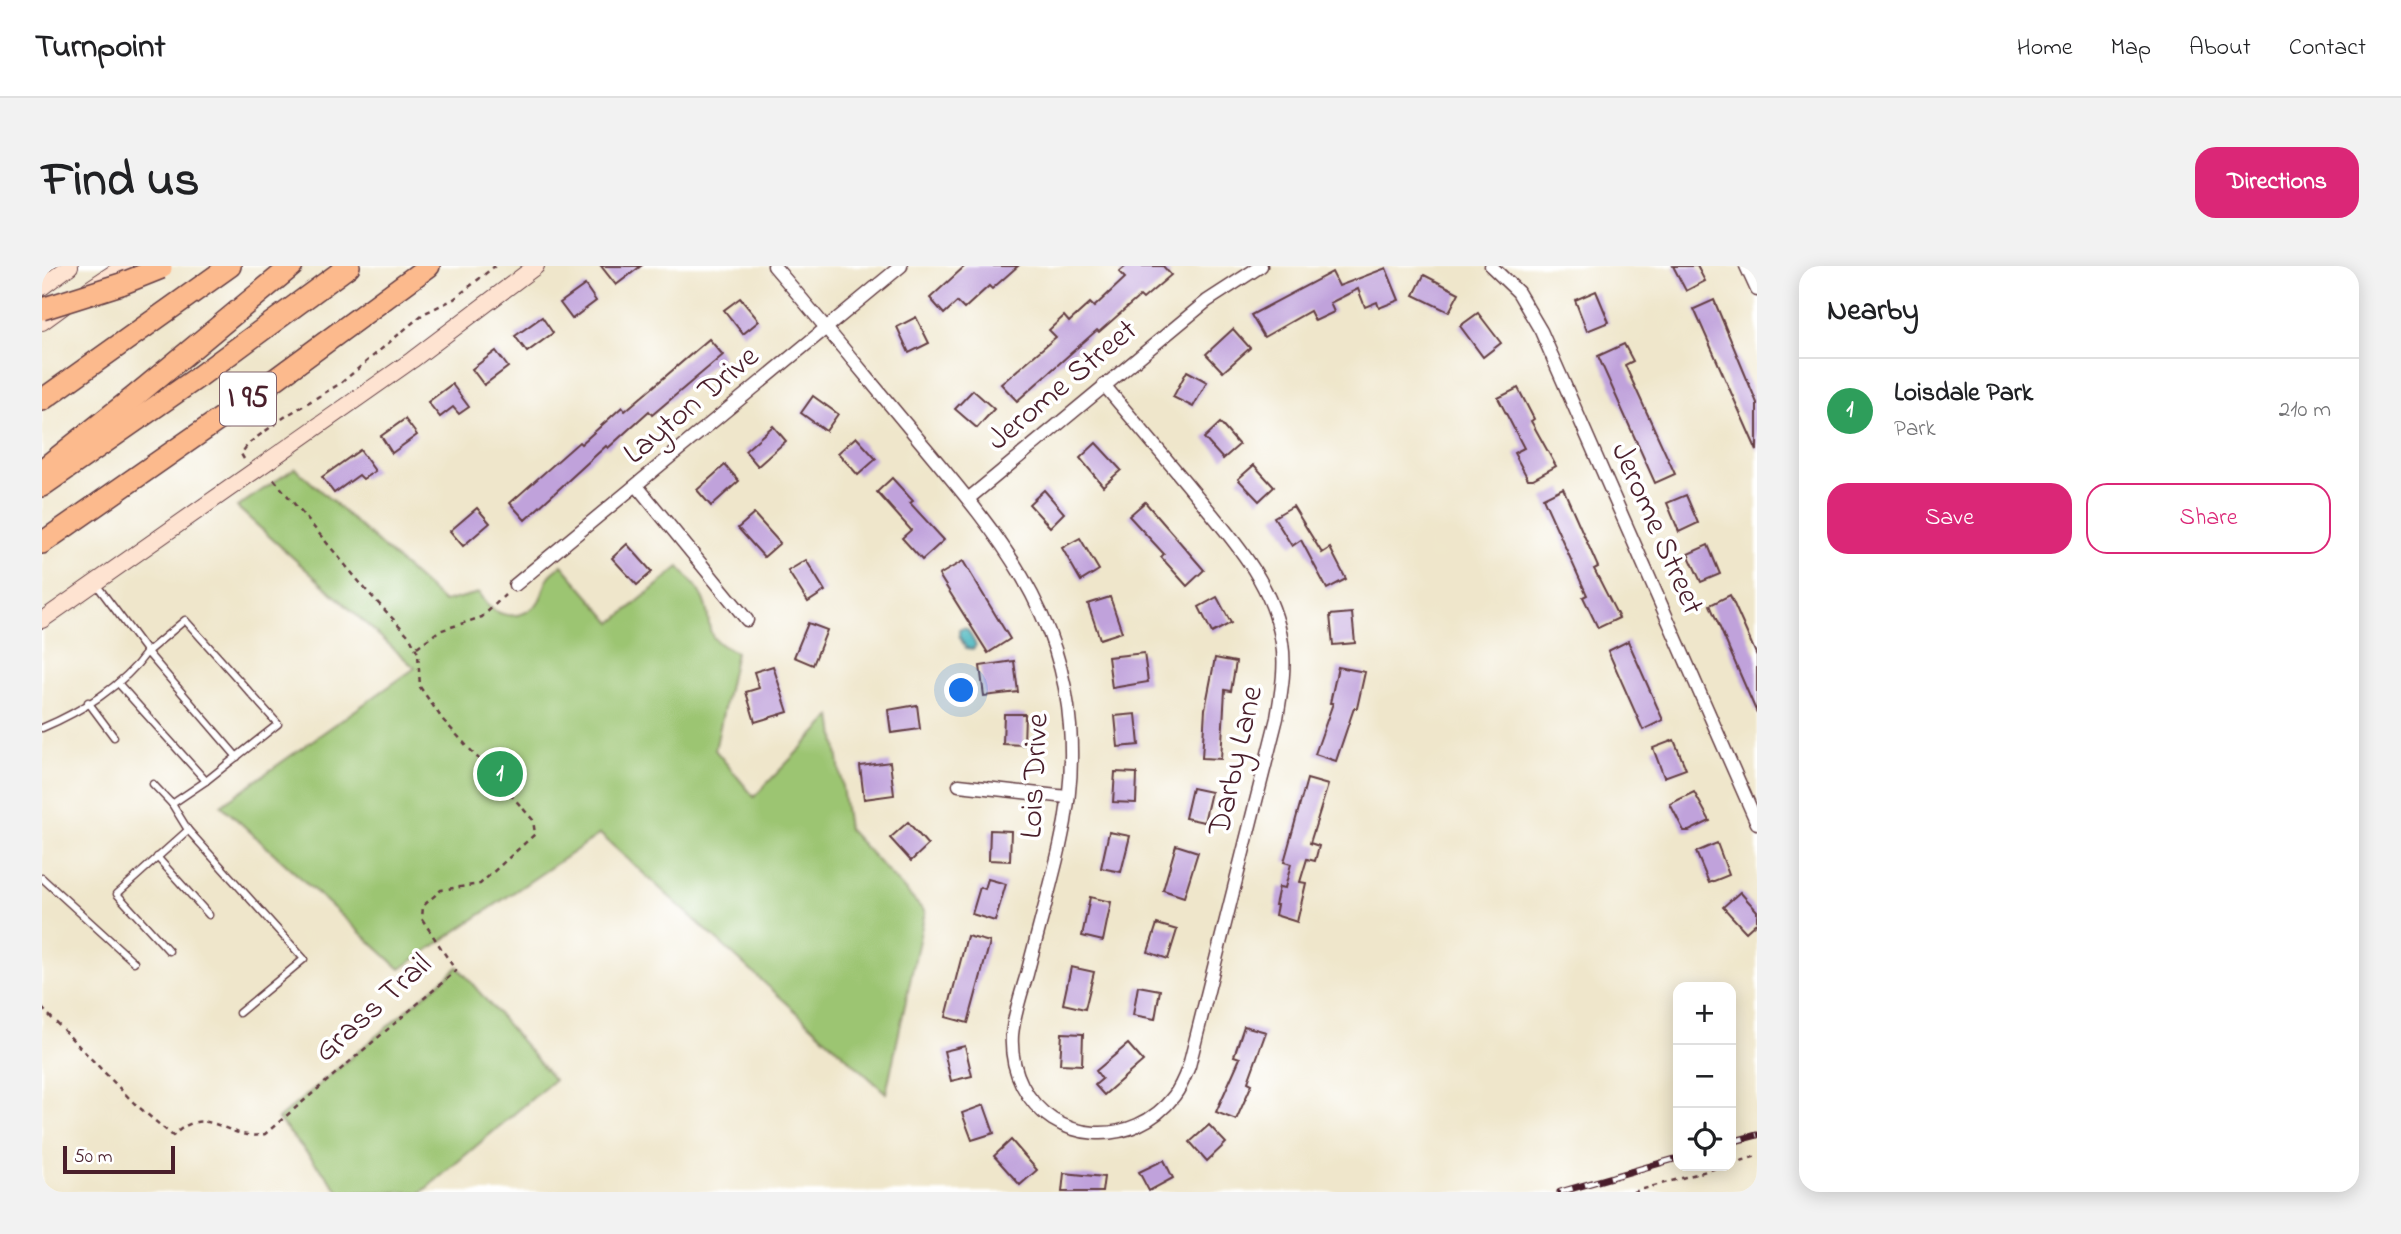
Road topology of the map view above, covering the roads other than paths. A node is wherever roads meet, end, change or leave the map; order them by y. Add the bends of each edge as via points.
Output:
1 (70, 266) edge
2 (124, 266) edge
3 (230, 266) edge
4 (292, 266) edge
5 (349, 266) edge
6 (429, 266) edge
7 (536, 266) edge
8 (774, 266) edge
9 (901, 266) edge
10 (1261, 266) edge
11 (1491, 266) edge
12 (1746, 266) edge
13 (164, 267) edge
14 (106, 270) edge
15 (42, 287) edge
16 (1757, 290) edge
17 (42, 309) edge
18 (42, 322) edge
19 (826, 328) junction
20 (1104, 385) junction
21 (42, 400) edge
22 (42, 470) edge
23 (637, 485) junction
24 (42, 486) edge
25 (968, 499) junction
26 (42, 543) edge
27 (96, 584) junction
28 (515, 585) road end
29 (42, 620) edge
30 (747, 620) dead end
31 (147, 652) junction
32 (118, 683) junction
33 (88, 702) junction
34 (42, 728) edge
35 (114, 737) dead end
36 (237, 757) junction
37 (206, 781) junction
38 (153, 784) dead end
39 (958, 785) dead end
40 (1067, 797) junction
41 (172, 804) junction
42 (1757, 823) edge
43 (188, 830) junction
44 (157, 857) junction
45 (42, 878) edge
46 (209, 915) dead end
47 (169, 951) dead end
48 (134, 961) dead end
49 (239, 1013) dead end
50 (1085, 1133) joint

1 - 15 main road
2 - 14 main road
3 - 21 highway
4 - 22 highway
5 - 24 highway
6 - 26 highway, I 95
7 - 27 main road
8 - 19 street, Lois Drive
9 - 19 street, Layton Drive
10 - 20 street, Jerome Street via 1207,301
11 - 42 street, Jerome Street via 1518,292 1541,331
12 - 16 street
13 - 17 highway, bridge
14 - 18 main road
19 - 23 street, Layton Drive
19 - 25 street, Lois Drive
20 - 25 street, Jerome Street
20 - 50 street, Darby Lane via 1237,544 1262,583 1283,645 1283,680 1189,1066 1180,1087 1146,1122 1111,1133
23 - 28 street, Layton Drive
23 - 30 street
25 - 40 street, Lois Drive via 1022,574 1053,642 1070,726
27 - 29 main road
27 - 31 lane
31 - 32 lane
31 - 36 lane
31 - 36 lane via 185,620 278,724
32 - 33 lane
32 - 37 lane
33 - 34 lane
33 - 35 lane
36 - 37 lane
37 - 41 lane
38 - 41 lane
39 - 40 street
40 - 50 street, Lois Drive via 1061,844 1015,1018 1012,1052 1023,1087 1042,1112
41 - 43 lane
43 - 44 lane
43 - 49 lane via 304,959
44 - 46 lane
44 - 47 lane via 117,894
45 - 48 lane

